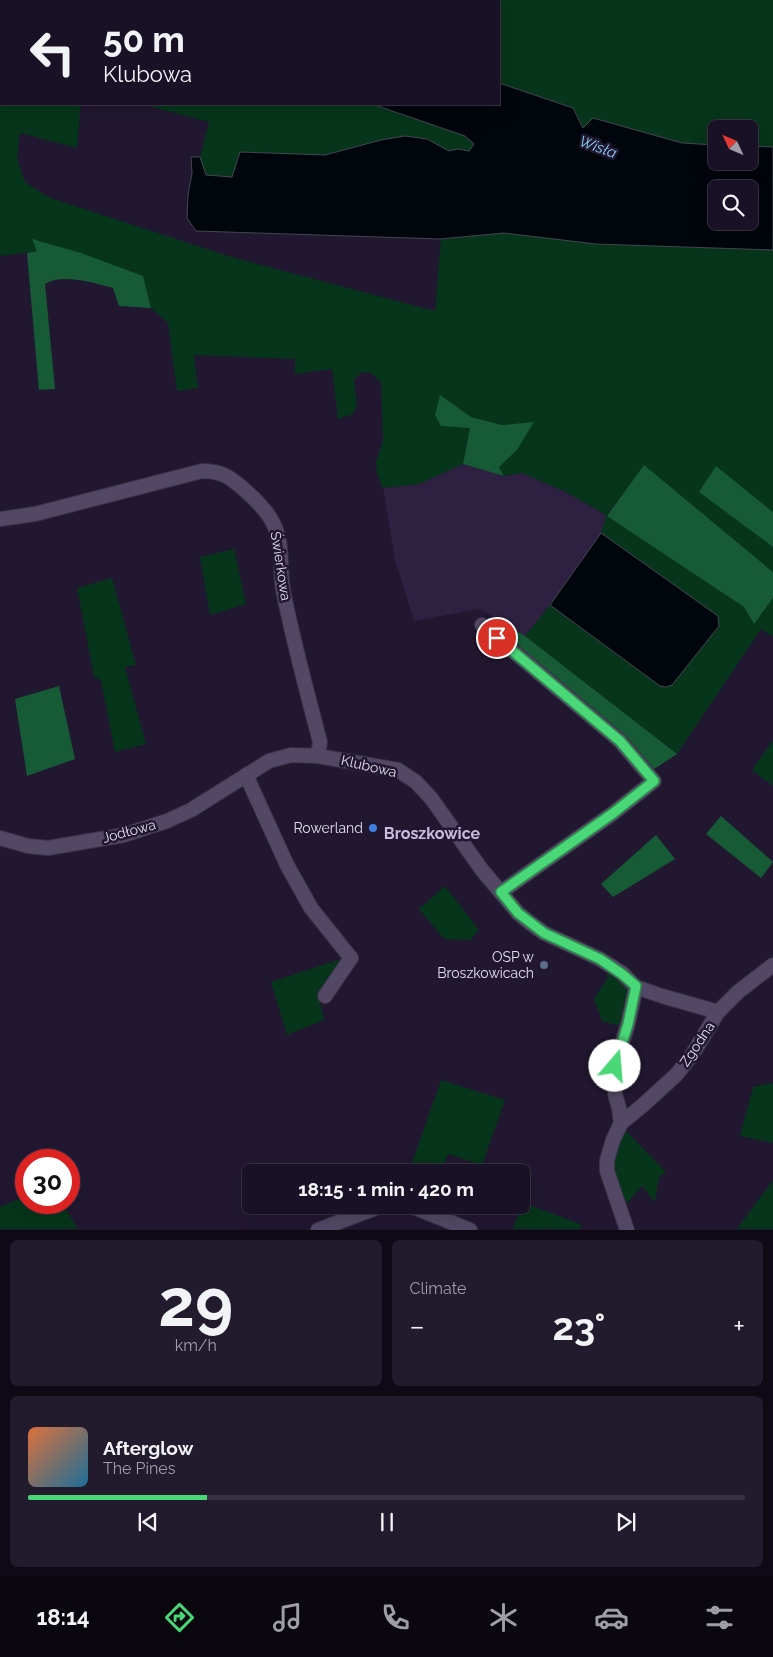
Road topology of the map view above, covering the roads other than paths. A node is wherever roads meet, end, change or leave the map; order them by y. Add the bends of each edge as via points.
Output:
1 (0, 519) edge
2 (482, 625) dead end
3 (318, 756) junction
4 (246, 775) junction
5 (0, 838) edge
6 (501, 892) junction
7 (773, 965) edge
8 (636, 986) junction
9 (326, 996) dead end
10 (718, 1012) junction
11 (621, 1123) junction
12 (360, 1214) edge
13 (430, 1214) edge
14 (318, 1230) edge
15 (470, 1230) edge
16 (627, 1230) edge

1 - 3 street, Świerkowa via 35,514 202,470 228,477 265,509 280,539 283,588 320,742
2 - 6 street via 620,741 654,781
3 - 4 street, Jodłowa via 291,755 269,761
3 - 6 street, Klubowa via 398,770 416,782
4 - 5 street, Jodłowa via 191,810 124,835 48,848
4 - 9 street via 311,908 351,958
6 - 8 street, Klubowa via 518,913 544,933 600,959
7 - 10 street, Zgodna
8 - 10 street, Klubowa
8 - 11 street via 615,1066 615,1094
10 - 11 street, Zgodna via 676,1075
11 - 16 street, Zgodna via 607,1165
12 - 14 street
13 - 15 street

